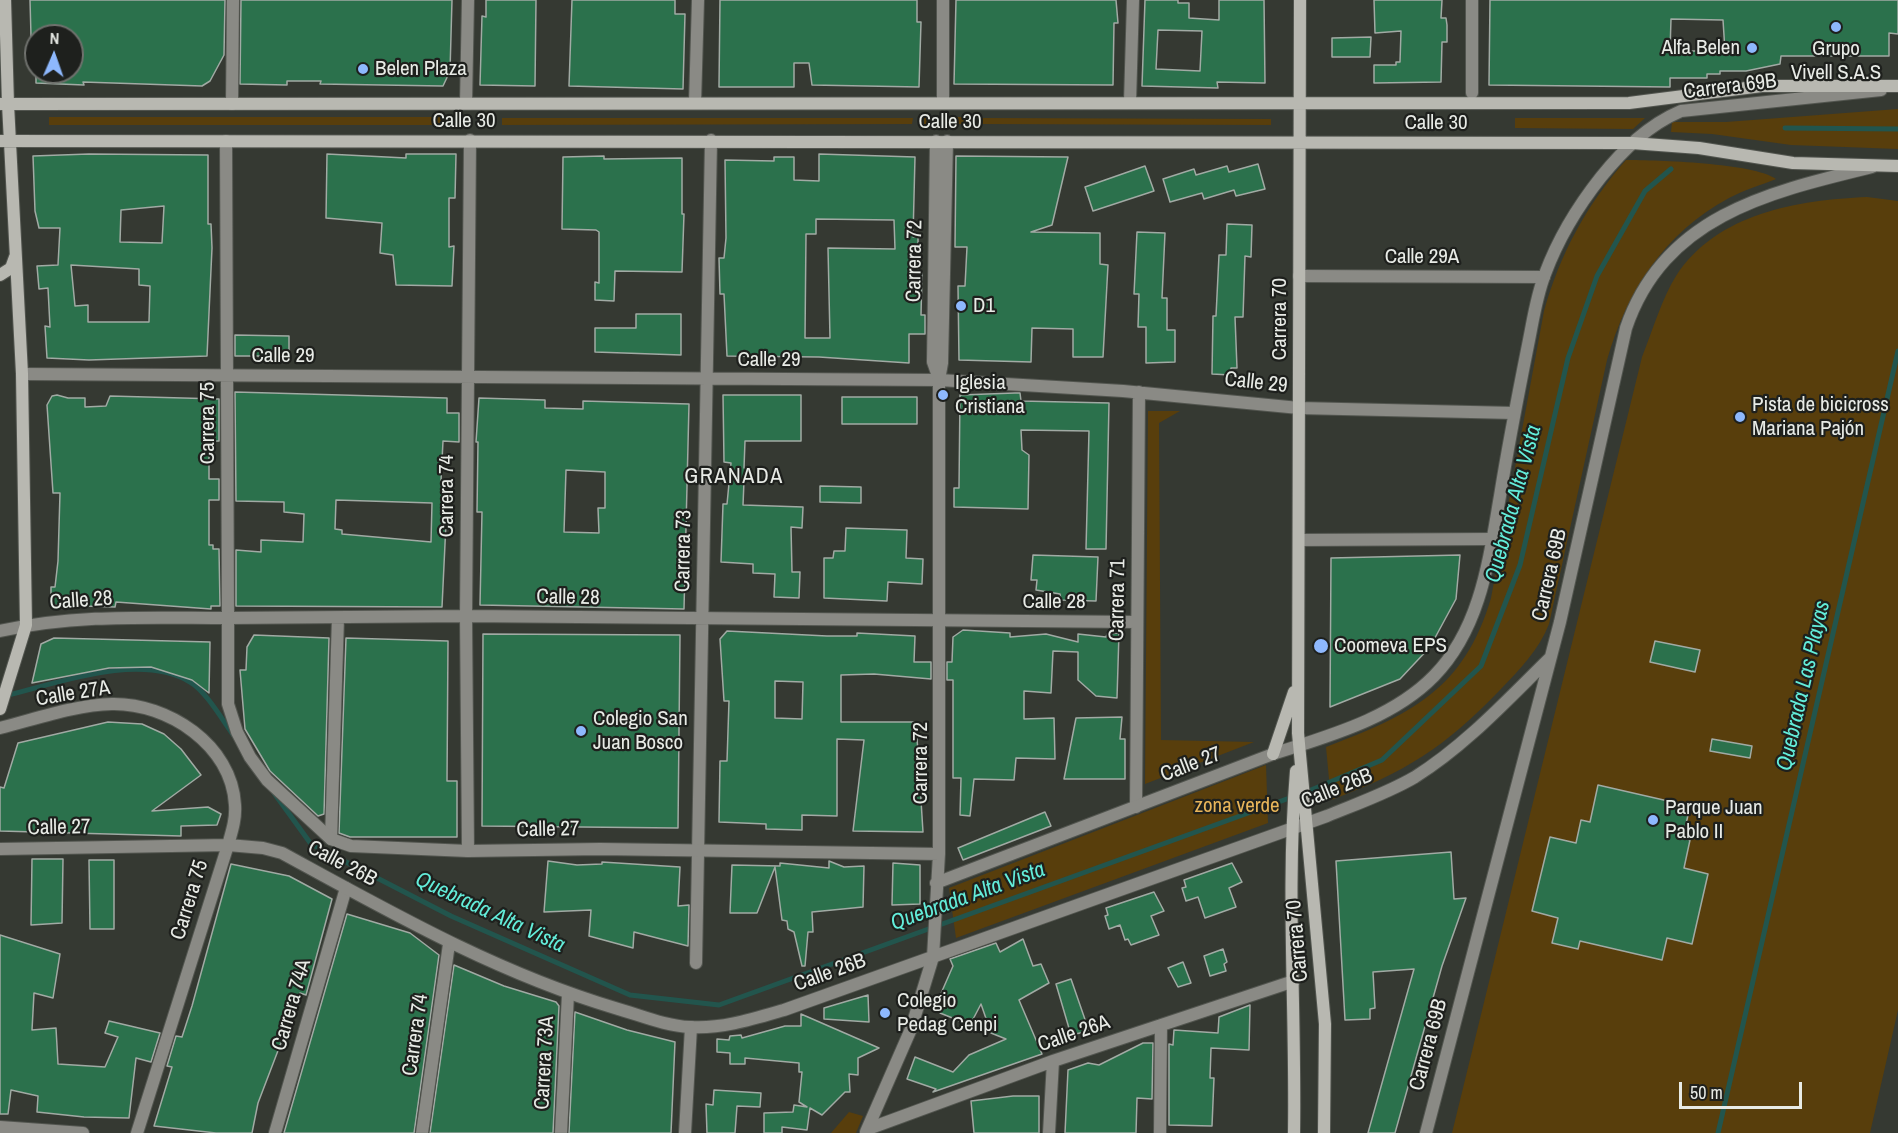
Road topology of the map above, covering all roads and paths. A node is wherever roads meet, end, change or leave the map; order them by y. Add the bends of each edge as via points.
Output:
1 (5, 0) edge
2 (233, 0) edge
3 (468, 0) edge
4 (698, 0) edge
5 (943, 0) edge
6 (1133, 0) edge
7 (1300, 0) edge
8 (1472, 0) edge
9 (1898, 87) edge
10 (1472, 93) dead end
11 (943, 102) junction
12 (1130, 102) junction
13 (1300, 102) junction
14 (466, 103) junction
15 (695, 103) junction
16 (4, 104) edge
17 (232, 104) junction
18 (470, 140) junction
19 (711, 140) junction
20 (5, 141) edge
21 (226, 141) junction
22 (941, 141) junction
23 (1299, 142) junction
24 (1632, 143) junction
25 (1876, 166) junction
26 (1898, 166) edge
27 (16, 256) junction
28 (1299, 276) junction
29 (0, 277) edge
30 (1544, 277) junction
31 (17, 295) junction
32 (22, 374) junction
33 (227, 375) junction
34 (468, 377) junction
35 (706, 379) junction
36 (939, 380) junction
37 (1139, 392) junction
38 (1299, 408) junction
39 (1514, 413) junction
40 (1493, 538) junction
41 (1299, 540) junction
42 (466, 616) junction
43 (228, 618) junction
44 (338, 618) junction
45 (702, 619) junction
46 (941, 621) junction
47 (1137, 621) junction
48 (26, 625) junction
49 (0, 631) edge
50 (1550, 658) junction
51 (1448, 662) joint
52 (1299, 680) junction
53 (228, 705) joint
54 (153, 710) joint
55 (0, 711) edge
56 (0, 728) edge
57 (1299, 745) junction
58 (1273, 754) junction
59 (1299, 783) junction
60 (1136, 807) junction
61 (1307, 823) junction
62 (1291, 828) junction
63 (331, 839) junction
64 (228, 845) junction
65 (0, 849) edge
66 (698, 850) junction
67 (468, 852) junction
68 (939, 854) junction
69 (936, 883) junction
70 (346, 888) junction
71 (449, 944) junction
72 (933, 957) junction
73 (696, 963) dead end
74 (1294, 981) junction
75 (568, 994) junction
76 (1161, 1025) junction
77 (691, 1027) junction
78 (1053, 1061) junction
79 (0, 1127) edge
80 (867, 1131) edge
81 (83, 1133) edge
82 (137, 1133) edge
83 (275, 1133) edge
84 (422, 1133) edge
85 (561, 1133) edge
86 (685, 1133) edge
87 (1049, 1133) edge
88 (1160, 1133) edge
89 (1294, 1133) edge
90 (1324, 1133) edge
91 (1426, 1133) edge

1 - 16 main road
2 - 17 street
3 - 14 street
4 - 15 street
5 - 11 street
6 - 12 street
7 - 13 main road, Carrera 70
8 - 10 street
9 - 13 main road, Calle 30 via 1762,86 1637,102
9 - 24 street, Carrera 69B via 1694,108 1668,117
11 - 12 main road, Calle 30
11 - 15 main road, Calle 30
12 - 13 main road, Calle 30
13 - 23 main road, Carrera 70
14 - 15 main road, Calle 30
14 - 17 main road, Calle 30
16 - 17 main road, Calle 30
16 - 20 main road
18 - 19 main road, Calle 30
18 - 21 main road, Calle 30
18 - 34 street, Carrera 74
19 - 22 main road, Calle 30
19 - 35 street, Carrera 73
20 - 21 main road, Calle 30
20 - 27 main road
21 - 33 street, Carrera 75
22 - 23 main road, Calle 30
22 - 36 street, Carrera 72 via 933,362
23 - 24 main road, Calle 30
23 - 28 main road, Carrera 70
24 - 25 main road, Calle 30 via 1699,148 1793,163
24 - 30 street, Carrera 69B via 1574,214
25 - 26 main road, Calle 30
25 - 50 street, Carrera 69B via 1814,181 1737,207 1696,231 1654,275 1626,328
27 - 29 main road via 11,268
27 - 31 main road
28 - 30 street, Calle 29A
28 - 38 main road, Carrera 70
29 - 31 main road via 15,288
30 - 39 street, Carrera 69B
31 - 32 main road
32 - 33 street, Calle 29
32 - 48 main road
33 - 34 street, Calle 29
33 - 43 street, Carrera 75
34 - 35 street, Calle 29
34 - 42 street, Carrera 74
35 - 36 street, Calle 29
35 - 45 street, Carrera 73
36 - 37 street, Calle 29
36 - 46 street, Carrera 72
37 - 38 street, Calle 29
37 - 47 street, Carrera 71
38 - 39 street, Calle 29
38 - 41 main road, Carrera 70
39 - 40 street, Carrera 69B
40 - 41 street
40 - 51 street, Carrera 69B via 1480,596
41 - 52 main road, Carrera 70
42 - 44 street, Calle 28
42 - 45 street, Calle 28
42 - 67 street, Carrera 74
43 - 44 street, Calle 28
43 - 48 street, Calle 28 via 114,618
43 - 53 street, Carrera 75
44 - 63 street
45 - 46 street, Calle 28
45 - 66 street, Carrera 73
46 - 47 street, Calle 28
46 - 68 street, Carrera 72
47 - 60 street, Carrera 71
48 - 49 street, Calle 28
48 - 55 main road
50 - 61 street, Calle 26B via 1478,729 1414,777
50 - 91 street, Carrera 69B
51 - 57 street, Calle 27 via 1422,688 1390,710
52 - 57 main road, Carrera 70
52 - 58 main road
53 - 63 street, Calle 27 via 246,749 267,780
54 - 56 street, Calle 27A via 100,705
54 - 64 street, Carrera 75 via 184,725 219,758 235,803 235,824
57 - 58 street, Calle 27
57 - 59 main road, Carrera 70
58 - 60 street, Calle 27
59 - 61 main road, Carrera 70
59 - 62 main road, Carrera 70
60 - 69 street, Calle 27
61 - 62 street, Calle 26B
61 - 90 main road, Carrera 70 via 1325,1024
62 - 72 street, Calle 26B
62 - 74 main road, Carrera 70
63 - 67 street, Calle 27 via 351,846
64 - 65 street, Calle 27
64 - 70 street, Calle 26B via 282,854
64 - 82 street, Carrera 75
66 - 67 street, Calle 27
66 - 68 street, Calle 27
66 - 73 street, Carrera 73
68 - 69 street, Carrera 72
69 - 72 street, Carrera 72
70 - 71 street, Calle 26B
70 - 83 street, Carrera 74A
71 - 75 street, Calle 26B
71 - 84 street, Carrera 74
72 - 77 street, Calle 26B via 750,1020
72 - 80 street, Carrera 72 via 911,1029
74 - 76 street, Calle 26A
74 - 89 main road, Carrera 70
75 - 77 street, Calle 26B
75 - 85 street, Carrera 73A
76 - 78 street, Calle 26A
76 - 88 street
77 - 86 street
78 - 80 street, Calle 26A
78 - 87 street
79 - 81 street

